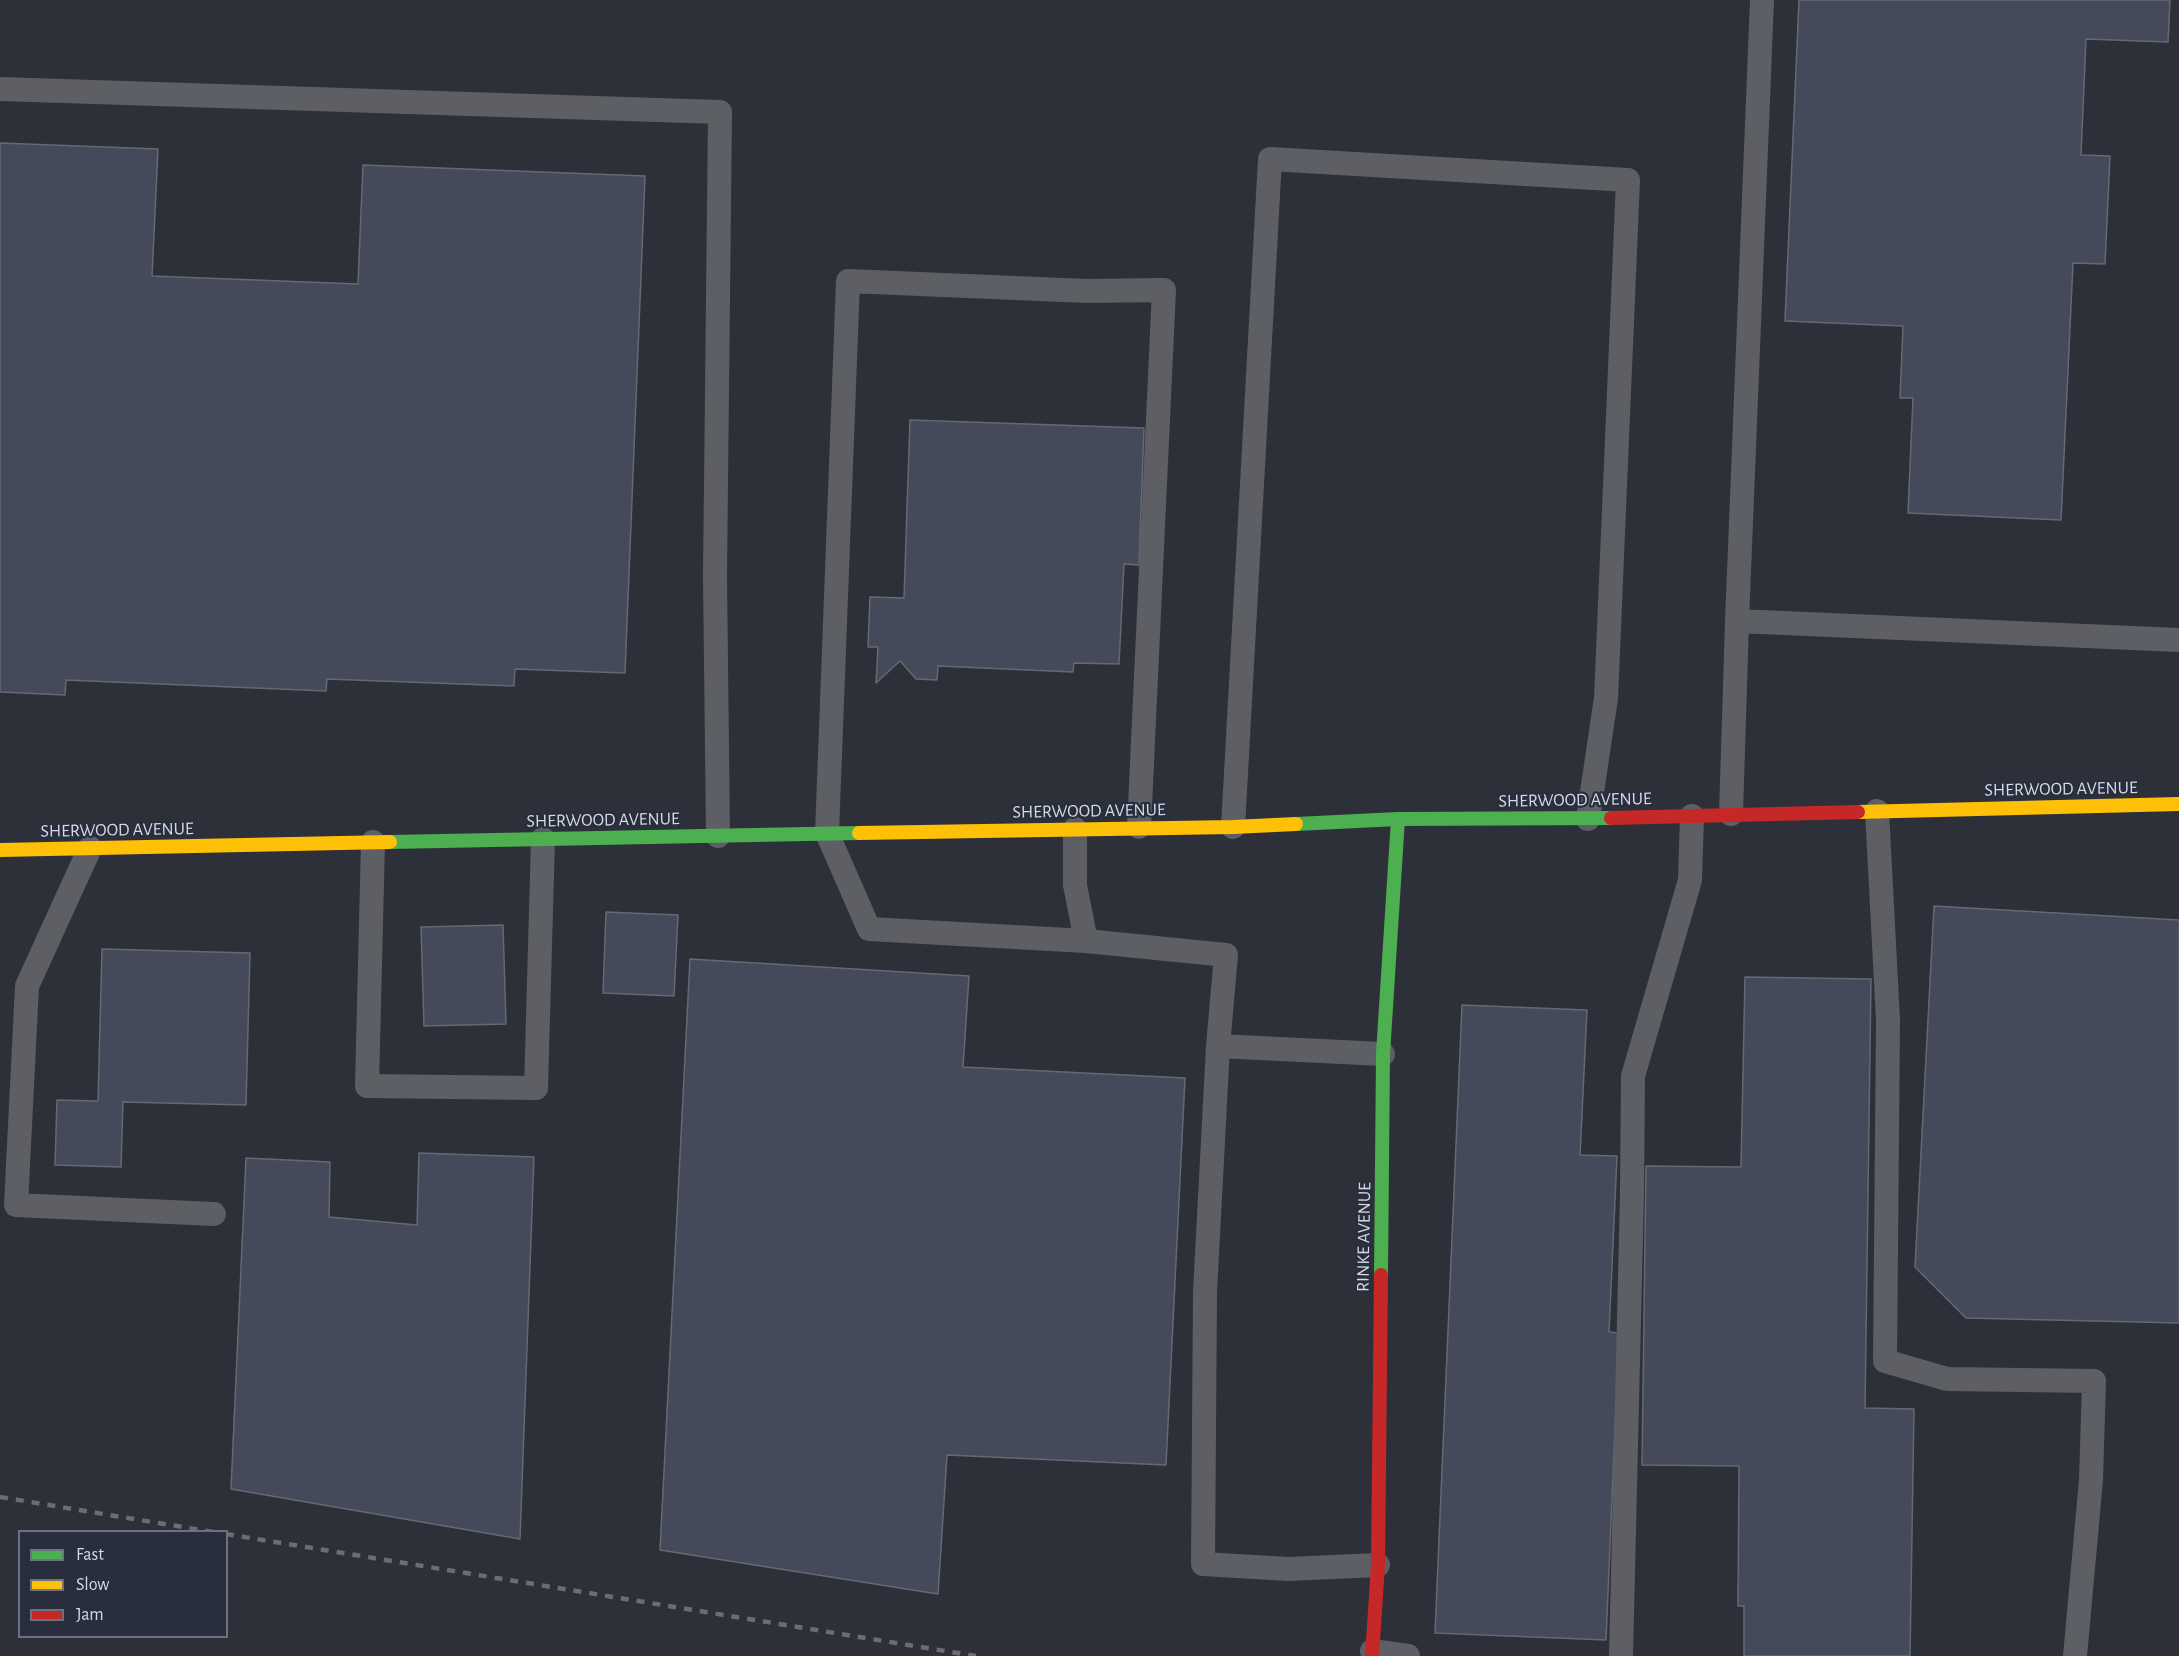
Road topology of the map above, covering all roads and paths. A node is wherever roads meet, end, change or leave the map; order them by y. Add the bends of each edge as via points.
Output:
1 (1762, 0) edge
2 (0, 89) edge
3 (1737, 621) junction
4 (2179, 640) edge
5 (2179, 804) edge
6 (1876, 811) junction
7 (1731, 814) junction
8 (1692, 816) junction
9 (1398, 819) junction
10 (1588, 819) junction
11 (1139, 827) junction
12 (1233, 827) junction
13 (1075, 829) junction
14 (827, 833) junction
15 (718, 836) junction
16 (543, 839) junction
17 (373, 842) junction
18 (90, 848) junction
19 (0, 850) edge
20 (1086, 941) junction
21 (1218, 1046) junction
22 (1383, 1054) junction
23 (214, 1214) dead end
24 (1378, 1565) junction
25 (1372, 1654) edge
26 (1408, 1656) edge
27 (1621, 1656) edge
28 (2075, 1656) edge

1 - 3 lane
2 - 15 lane via 720,112 715,565
3 - 4 lane
3 - 7 lane
5 - 6 street, SHERWOOD AVENUE
6 - 7 street, SHERWOOD AVENUE
6 - 28 lane via 1888,1020 1885,1361 1947,1379 2094,1381 2091,1480
7 - 8 street, SHERWOOD AVENUE
8 - 10 street, SHERWOOD AVENUE
8 - 27 lane via 1690,880 1633,1076
9 - 10 street, SHERWOOD AVENUE
9 - 12 street, SHERWOOD AVENUE
9 - 22 street, RINKE AVENUE
10 - 12 lane via 1606,698 1628,180 1270,159
11 - 12 street, SHERWOOD AVENUE
11 - 13 street, SHERWOOD AVENUE
11 - 14 lane via 1164,290 1087,291 848,281
13 - 14 street, SHERWOOD AVENUE
13 - 20 lane via 1075,885
14 - 15 street, SHERWOOD AVENUE
14 - 20 lane via 869,929
15 - 16 street, SHERWOOD AVENUE
16 - 17 street, SHERWOOD AVENUE
16 - 17 lane via 536,1088 367,1086
17 - 18 street, SHERWOOD AVENUE
18 - 19 street, SHERWOOD AVENUE
18 - 23 lane via 27,986 16,1204
20 - 21 lane via 1226,955
21 - 22 lane
21 - 24 lane via 1205,1292 1203,1564 1288,1569
22 - 24 street, RINKE AVENUE
24 - 25 street, RINKE AVENUE
25 - 26 lane

